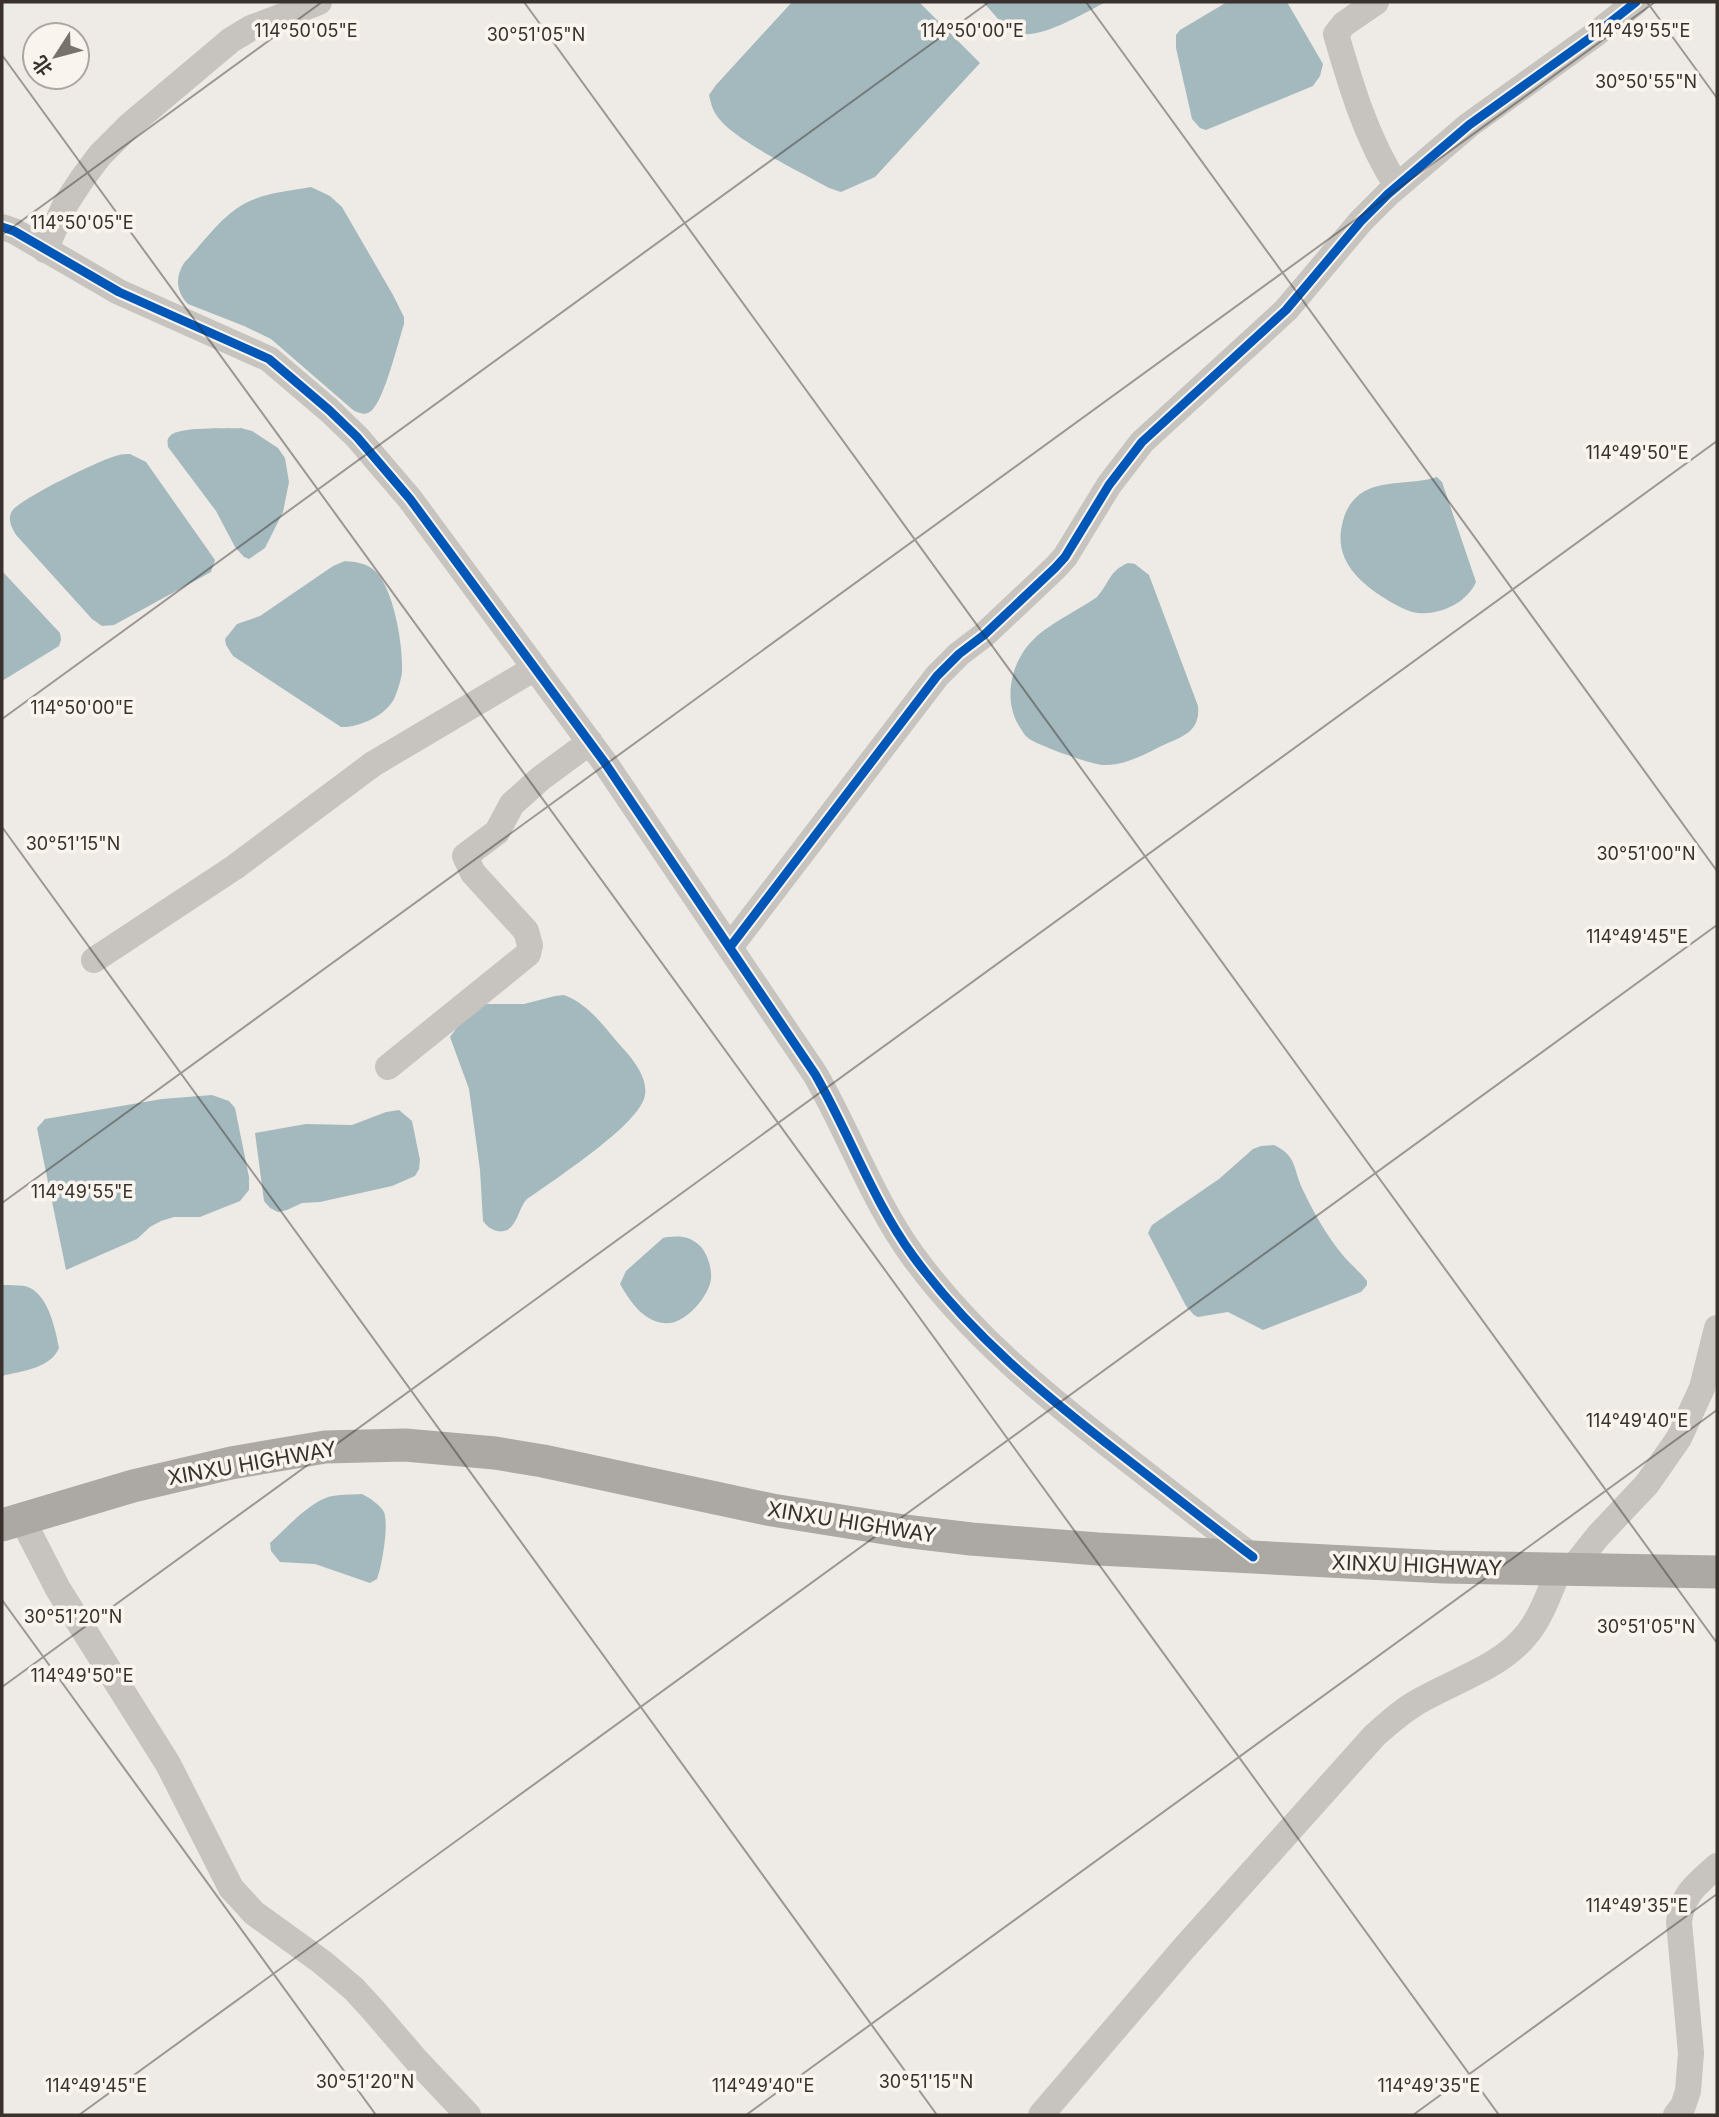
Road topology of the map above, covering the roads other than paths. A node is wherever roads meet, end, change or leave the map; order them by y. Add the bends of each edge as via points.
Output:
1 (319, 2) edge
2 (1376, 2) edge
3 (1632, 3) edge
4 (1397, 186) junction
5 (2, 227) edge
6 (46, 250) junction
7 (535, 668) junction
8 (590, 742) junction
9 (730, 947) junction
10 (94, 960) dead end
11 (388, 1067) dead end
12 (1717, 1328) edge
13 (12, 1522) edge
14 (1253, 1558) junction
15 (1565, 1570) junction
16 (1717, 1572) edge
17 (1717, 1866) edge
18 (468, 2115) edge
19 (1041, 2115) edge
20 (1676, 2115) edge

1 - 6 street via 231,40 129,126 82,179
2 - 4 street via 1336,34 1352,91
3 - 4 street via 1469,125
4 - 9 street via 1286,310 1142,442 1065,557 937,676
5 - 6 street
6 - 7 street via 118,292 269,359 300,384 385,467
7 - 8 street
7 - 10 street via 373,764 235,867
8 - 9 street
8 - 11 street via 512,804 496,832 466,856 473,873 526,931 528,954
9 - 14 street via 821,1084 894,1228 940,1290 993,1349 1045,1395
12 - 15 street via 1702,1388 1679,1438 1647,1484
13 - 14 main road, XINXU HIGHWAY via 231,1463 324,1447 405,1445 544,1461 772,1510 904,1531 1035,1545
13 - 18 street via 168,1764 231,1888 254,1913 354,1989
14 - 15 main road, XINXU HIGHWAY
15 - 16 main road, XINXU HIGHWAY
15 - 19 street via 1538,1619 1516,1647 1486,1668 1422,1699 1376,1735
17 - 20 street via 1693,1887 1681,1907 1691,2053 1688,2091

